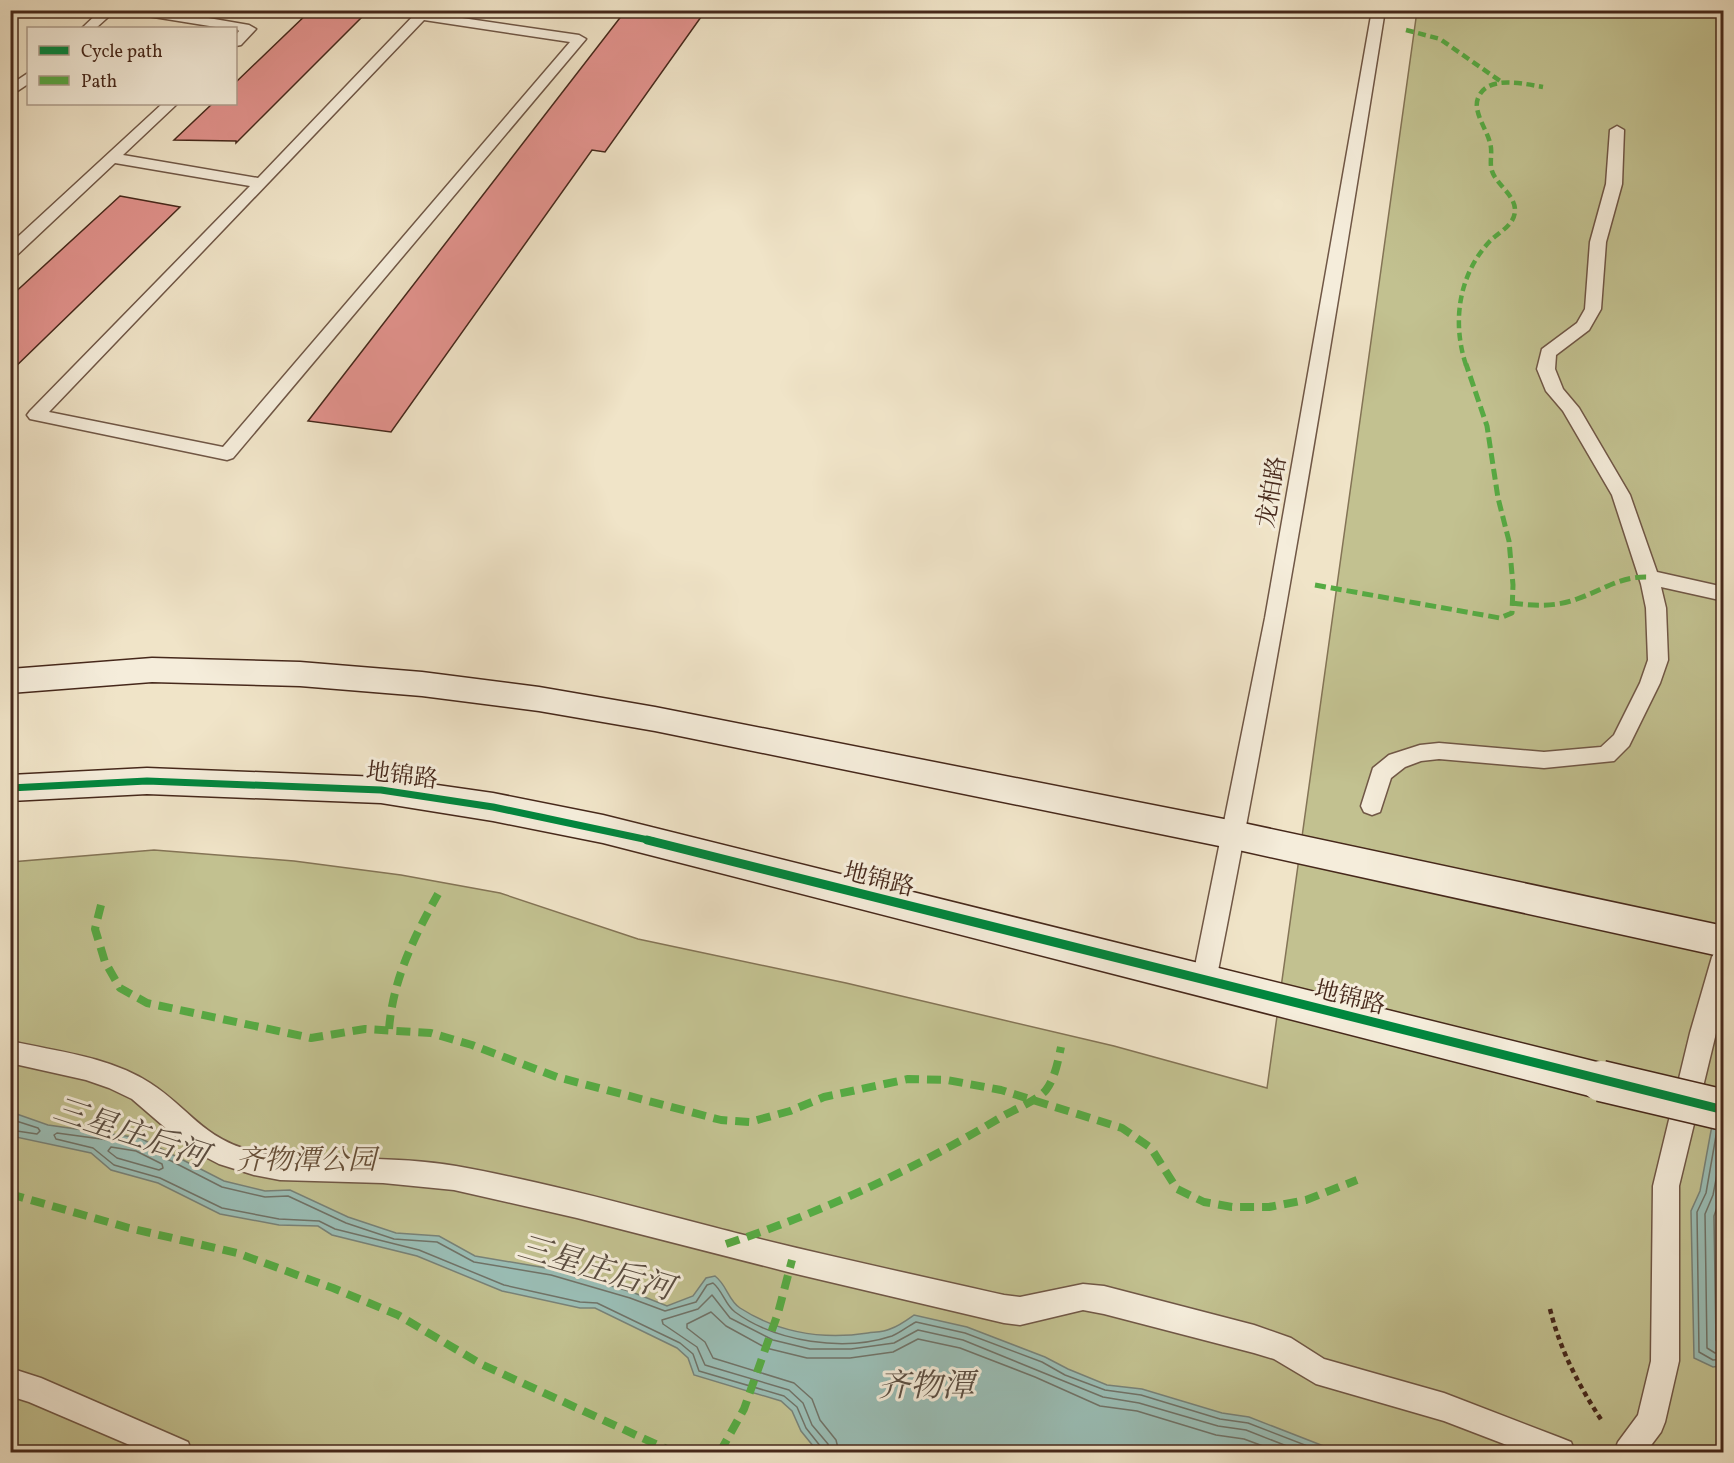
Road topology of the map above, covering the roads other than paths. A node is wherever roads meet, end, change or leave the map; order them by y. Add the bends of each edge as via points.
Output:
1 (110, 10) edge
2 (135, 10) edge
3 (1379, 10) edge
4 (89, 27) edge
5 (232, 27) edge
6 (237, 28) edge
7 (237, 41) edge
8 (27, 78) edge
9 (10, 92) edge
10 (169, 105) edge
11 (1617, 130) dead end
12 (112, 158) junction
13 (261, 183) junction
14 (10, 253) edge
15 (1648, 577) junction
16 (1724, 594) edge
17 (10, 681) edge
18 (10, 788) edge
19 (1372, 806) dead end
20 (1234, 835) junction
21 (1724, 942) edge
22 (1724, 957) edge
23 (1204, 981) junction
24 (10, 1052) edge
25 (1724, 1110) edge
26 (10, 1382) edge
27 (178, 1452) edge
28 (1561, 1452) edge
29 (1628, 1452) edge

1 - 4 lane
2 - 5 lane
3 - 20 lane, 龙柏路 via 1295,508
6 - 7 lane via 249,30
8 - 9 lane
10 - 12 lane
11 - 15 lane via 1614,184 1598,242 1593,309 1583,326 1548,353 1546,369 1555,391 1570,408 1621,495
12 - 13 lane
12 - 14 lane
13 - 13 lane via 36,415 227,454 579,39 421,16
15 - 16 lane
15 - 19 lane via 1656,608 1658,660 1622,740 1606,755 1544,760 1439,751 1420,753 1397,761 1382,774
17 - 20 street via 152,670 300,674 422,684 655,719
18 - 23 street, 地锦路 via 147,781 381,790 493,807 603,829
20 - 21 street
20 - 23 lane, 龙柏路
22 - 29 lane via 1666,1186 1665,1361 1651,1422
23 - 25 street, 地锦路, bridge
24 - 28 lane via 86,1069 132,1087 199,1142 237,1158 280,1168 454,1178 1004,1309 1020,1311 1083,1297 1131,1305 1272,1345 1325,1373 1474,1417
26 - 27 lane

